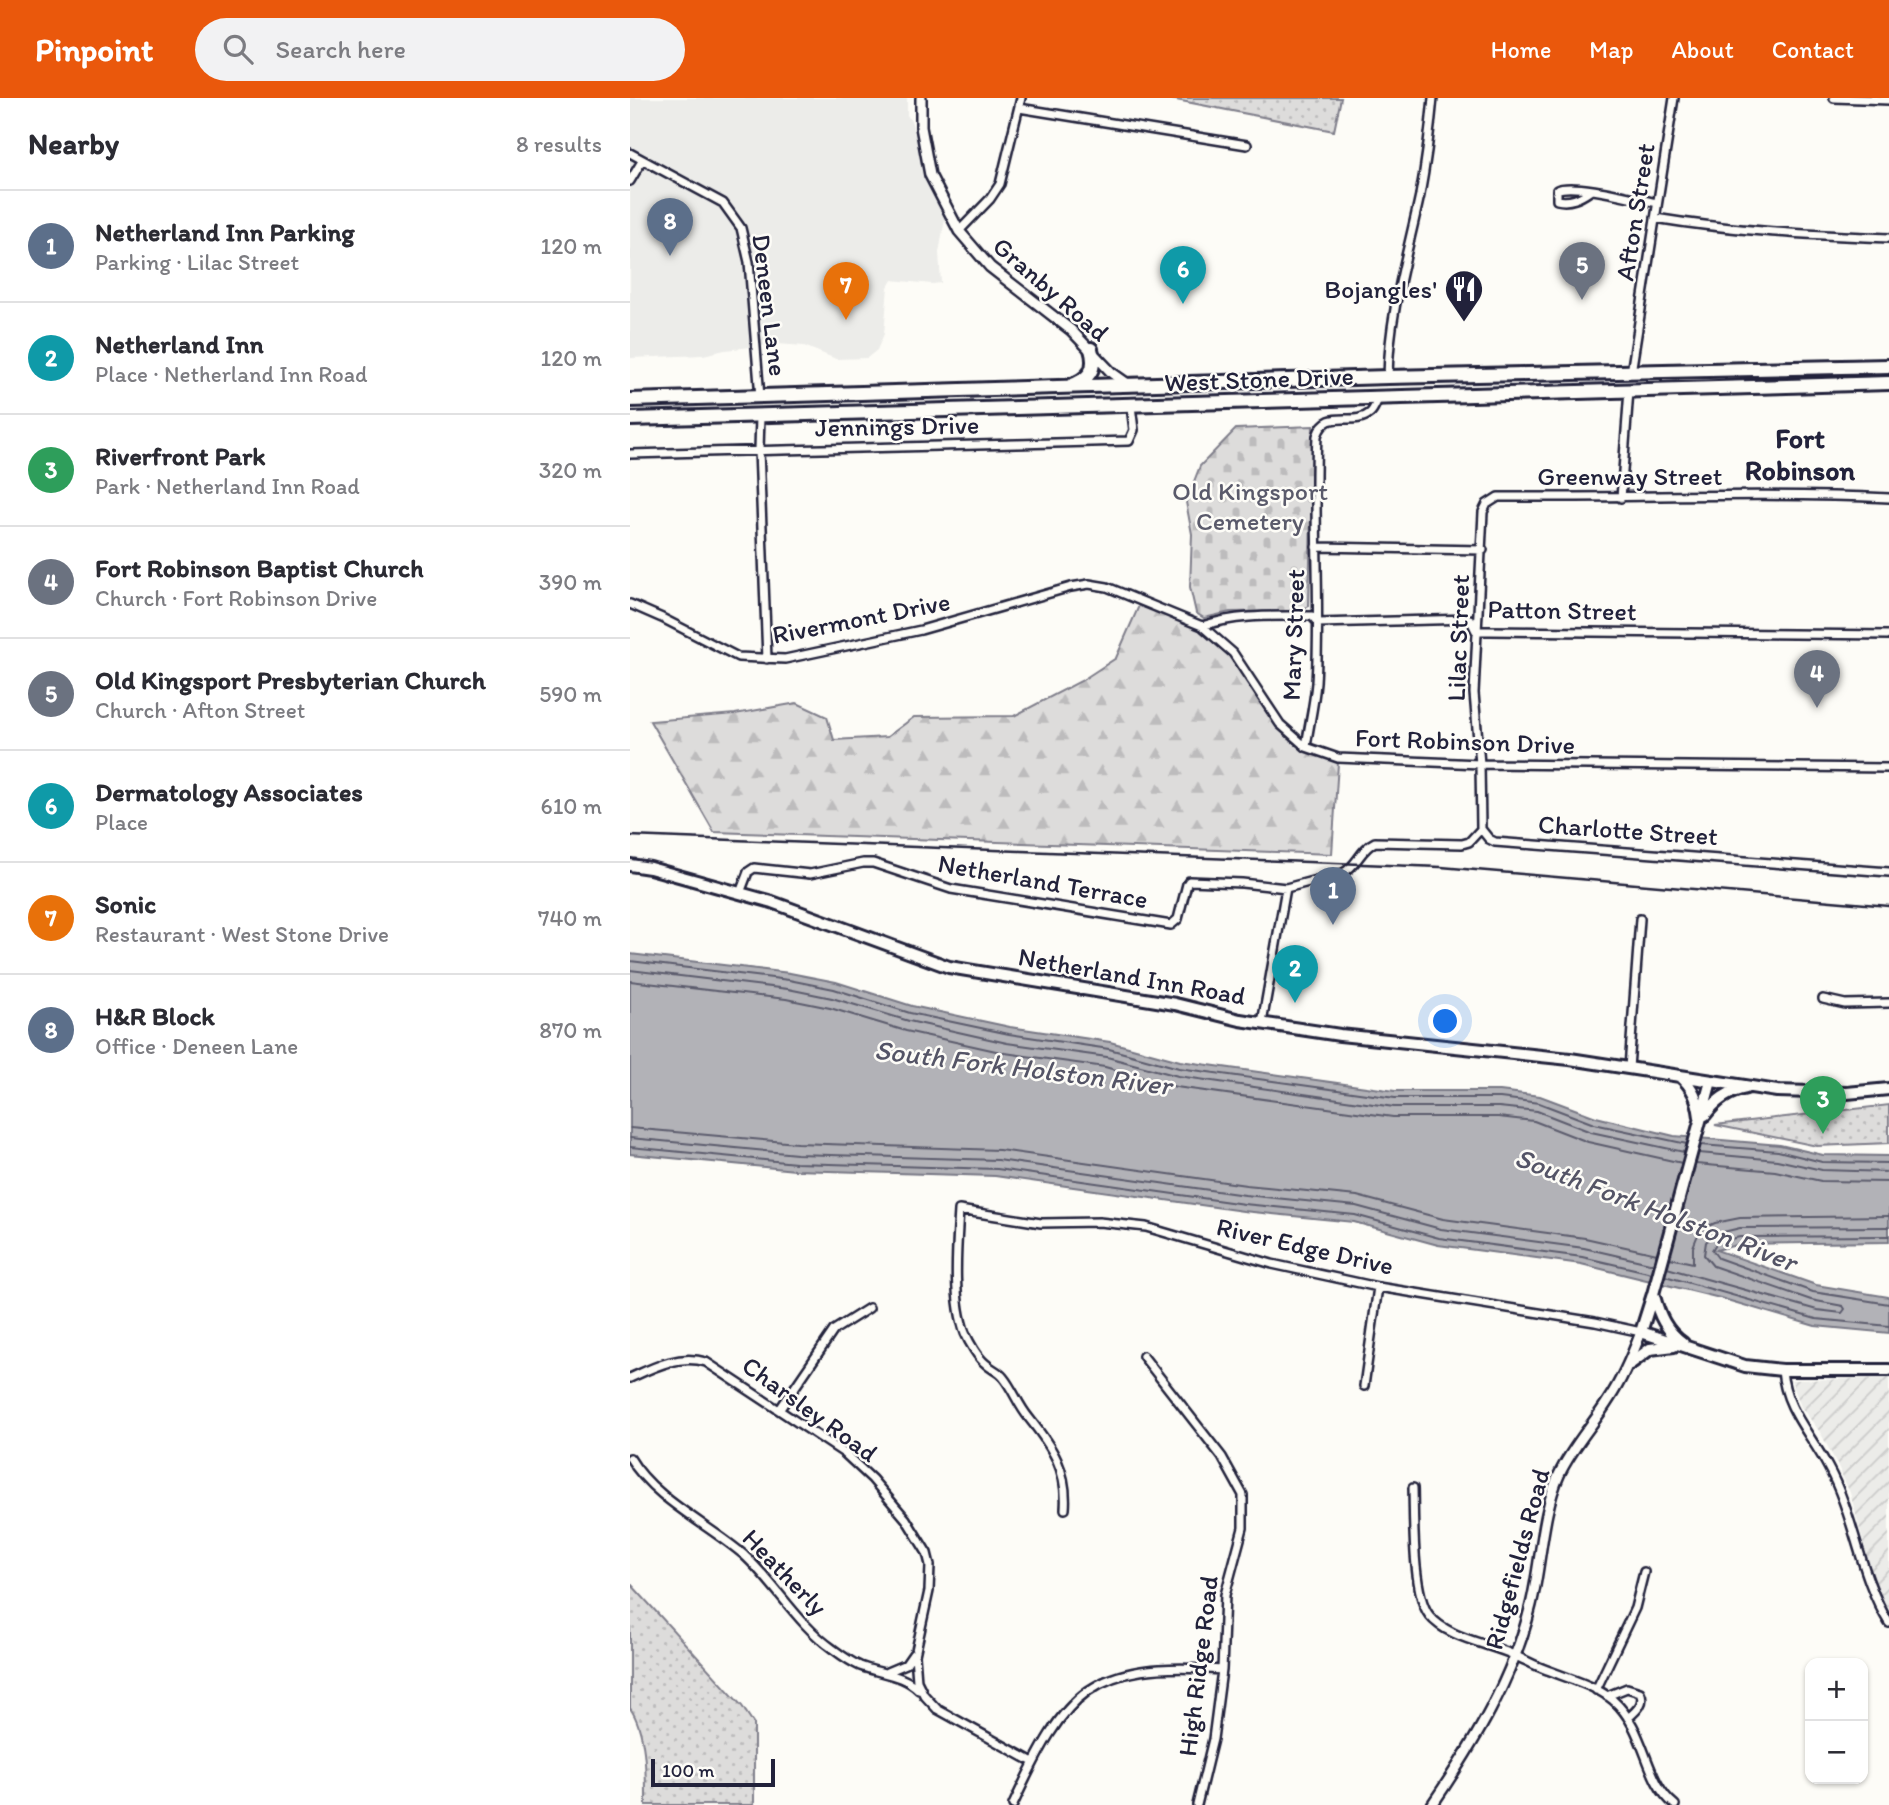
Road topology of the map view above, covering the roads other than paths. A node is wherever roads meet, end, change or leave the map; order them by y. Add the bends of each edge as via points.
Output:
1 (921, 98) edge
2 (1021, 98) edge
3 (1433, 98) edge
4 (1674, 98) edge
5 (1834, 98) edge
6 (1889, 100) edge
7 (1018, 107) junction
8 (1247, 145) dead end
9 (630, 153) edge
10 (642, 161) junction
11 (630, 181) edge
12 (1590, 191) dead end
13 (1657, 203) junction
14 (1655, 218) junction
15 (959, 231) junction
16 (1889, 238) edge
17 (1091, 349) junction
18 (1889, 366) edge
19 (1631, 373) junction
20 (1528, 374) junction
21 (1388, 377) junction
22 (1889, 383) edge
23 (1129, 385) junction
24 (1065, 387) junction
25 (1629, 390) junction
26 (1544, 393) junction
27 (760, 397) junction
28 (1379, 398) junction
29 (630, 400) edge
30 (1131, 406) junction
31 (760, 416) junction
32 (630, 419) edge
33 (759, 450) junction
34 (630, 454) edge
35 (1497, 497) joint
36 (1621, 498) junction
37 (1889, 498) edge
38 (1316, 547) junction
39 (1483, 550) junction
40 (1107, 587) joint
41 (630, 604) edge
42 (1318, 623) junction
43 (1202, 626) junction
44 (1476, 631) junction
45 (1889, 635) edge
46 (767, 659) junction
47 (1306, 747) junction
48 (1480, 764) junction
49 (1889, 768) edge
50 (1481, 829) junction
51 (630, 864) edge
52 (1889, 872) edge
53 (1286, 888) junction
54 (740, 893) junction
55 (1640, 919) dead end
56 (1823, 999) dead end
57 (1889, 1003) edge
58 (1262, 1023) junction
59 (1629, 1068) junction
60 (1678, 1075) junction
61 (1711, 1081) junction
62 (1755, 1088) junction
63 (1889, 1089) edge
64 (1703, 1113) junction
65 (1378, 1287) junction
66 (1653, 1294) junction
67 (869, 1308) dead end
68 (1641, 1332) junction
69 (1691, 1349) junction
70 (1143, 1356) dead end
71 (1630, 1364) junction
72 (1782, 1370) junction
73 (1889, 1370) edge
74 (630, 1378) edge
75 (1364, 1385) dead end
76 (780, 1409) junction
77 (630, 1458) edge
78 (1413, 1488) dead end
79 (1065, 1509) dead end
80 (1644, 1572) dead end
81 (1889, 1623) edge
82 (917, 1643) junction
83 (1516, 1656) junction
84 (1222, 1670) junction
85 (884, 1673) junction
86 (1596, 1690) junction
87 (924, 1695) junction
88 (1606, 1696) junction
89 (1628, 1718) junction
90 (1033, 1762) junction
91 (1013, 1805) edge
92 (1197, 1805) edge
93 (1432, 1805) edge
94 (1675, 1805) edge

1 - 15 street, Granby Road via 930,175
2 - 7 street
3 - 21 street via 1420,192 1394,307
4 - 13 street, Afton Street
5 - 6 street
7 - 8 street
7 - 15 street via 1000,184
9 - 10 street, Deneen Lane
10 - 11 street
10 - 27 street, Deneen Lane via 723,203 741,228 749,262
12 - 13 street
13 - 14 street, Afton Street
14 - 16 street via 1800,235
14 - 19 street, Afton Street
15 - 17 street, Granby Road via 990,267
17 - 23 street, Granby Road
17 - 24 highway via 1091,372
18 - 19 highway, West Stone Drive
19 - 20 highway, West Stone Drive
19 - 25 highway
20 - 21 highway, West Stone Drive
20 - 26 highway via 1540,382
21 - 23 highway, West Stone Drive
21 - 28 highway
22 - 25 highway, West Stone Drive
23 - 24 highway, West Stone Drive
23 - 30 highway
24 - 27 highway, West Stone Drive
25 - 26 highway, West Stone Drive
25 - 36 street
26 - 28 highway, West Stone Drive
27 - 29 highway, West Stone Drive
27 - 31 highway
28 - 30 highway, West Stone Drive
28 - 38 street, Mary Street via 1370,413 1329,420 1320,428
30 - 31 highway, West Stone Drive
30 - 33 street, Jennings Drive via 1129,441
31 - 32 highway, West Stone Drive
31 - 33 street, Deneen Lane
33 - 34 street, Jennings Drive
33 - 46 street, Deneen Lane
35 - 36 street, Greenway Street
35 - 39 street, Lilac Street via 1483,512
36 - 37 street, Greenway Street
38 - 39 street
38 - 42 street, Mary Street
39 - 44 street, Lilac Street
40 - 43 street, Fort Robinson Drive
40 - 46 street, Rivermont Drive via 1071,587 921,630 803,656
41 - 46 street, Rivermont Drive via 738,657
42 - 43 street, Patton Street via 1312,616 1243,617
42 - 44 street, Patton Street via 1470,619
42 - 47 street, Mary Street
43 - 47 street, Fort Robinson Drive via 1233,653 1280,724
44 - 45 street, Patton Street
44 - 48 street, Lilac Street via 1474,693
47 - 48 street, Fort Robinson Drive via 1338,758
48 - 49 street, Fort Robinson Drive
48 - 50 street, Lilac Street
50 - 52 street, Charlotte Street via 1495,842
50 - 53 street via 1462,844 1375,842 1343,873
51 - 54 main road, Netherland Inn Road
53 - 54 street, Netherland Terrace via 1189,881 1177,922 1171,925 951,889 873,863 810,874 754,868
53 - 58 street
54 - 58 main road, Netherland Inn Road via 949,967
55 - 59 street
56 - 57 street via 1845,1004
58 - 59 main road, Netherland Inn Road
59 - 60 main road, Netherland Inn Road
60 - 61 main road, Netherland Inn Road
60 - 64 main road via 1688,1083
61 - 62 main road, Netherland Inn Road
61 - 64 main road, Ridgefields Road
62 - 63 main road, Netherland Inn Road via 1800,1093
62 - 64 main road via 1730,1093
64 - 66 main road, Ridgefields Road
65 - 68 street, River Edge Drive
65 - 75 street
65 - 79 street, River Edge Drive via 1272,1264 1146,1227 1041,1223 959,1210 959,1303 965,1333 984,1363 1001,1374 1048,1441 1064,1480
66 - 68 main road, Ridgefields Road
66 - 69 main road via 1670,1333
67 - 76 street via 834,1330
68 - 69 main road
68 - 71 street, Ridgefields Road
69 - 71 main road via 1660,1346
69 - 72 main road via 1745,1366
70 - 84 street, High Ridge Road via 1222,1457 1243,1495 1243,1528 1225,1595
71 - 83 street, Ridgefields Road via 1559,1474
72 - 73 main road
72 - 81 street via 1790,1407 1840,1492 1871,1590
74 - 76 street, Charsley Road via 667,1362 698,1359
76 - 82 street, Charsley Road via 860,1466 920,1540 930,1577
77 - 85 street, Heatherly via 661,1494 751,1562 820,1639 859,1665
78 - 83 street via 1416,1557 1428,1614 1440,1626
80 - 86 street via 1635,1608
82 - 85 street via 906,1664
82 - 87 street via 914,1671
83 - 86 street
83 - 93 street, Ridgefields Road via 1475,1739
84 - 90 street via 1158,1668 1133,1671 1099,1684 1056,1721
84 - 92 street, High Ridge Road via 1213,1739
85 - 87 street, Heatherly via 906,1680
86 - 88 street
87 - 90 street, Heatherly via 937,1709
88 - 89 street
88 - 89 street via 1627,1688 1640,1692 1640,1704
89 - 94 street via 1654,1779
90 - 91 street

